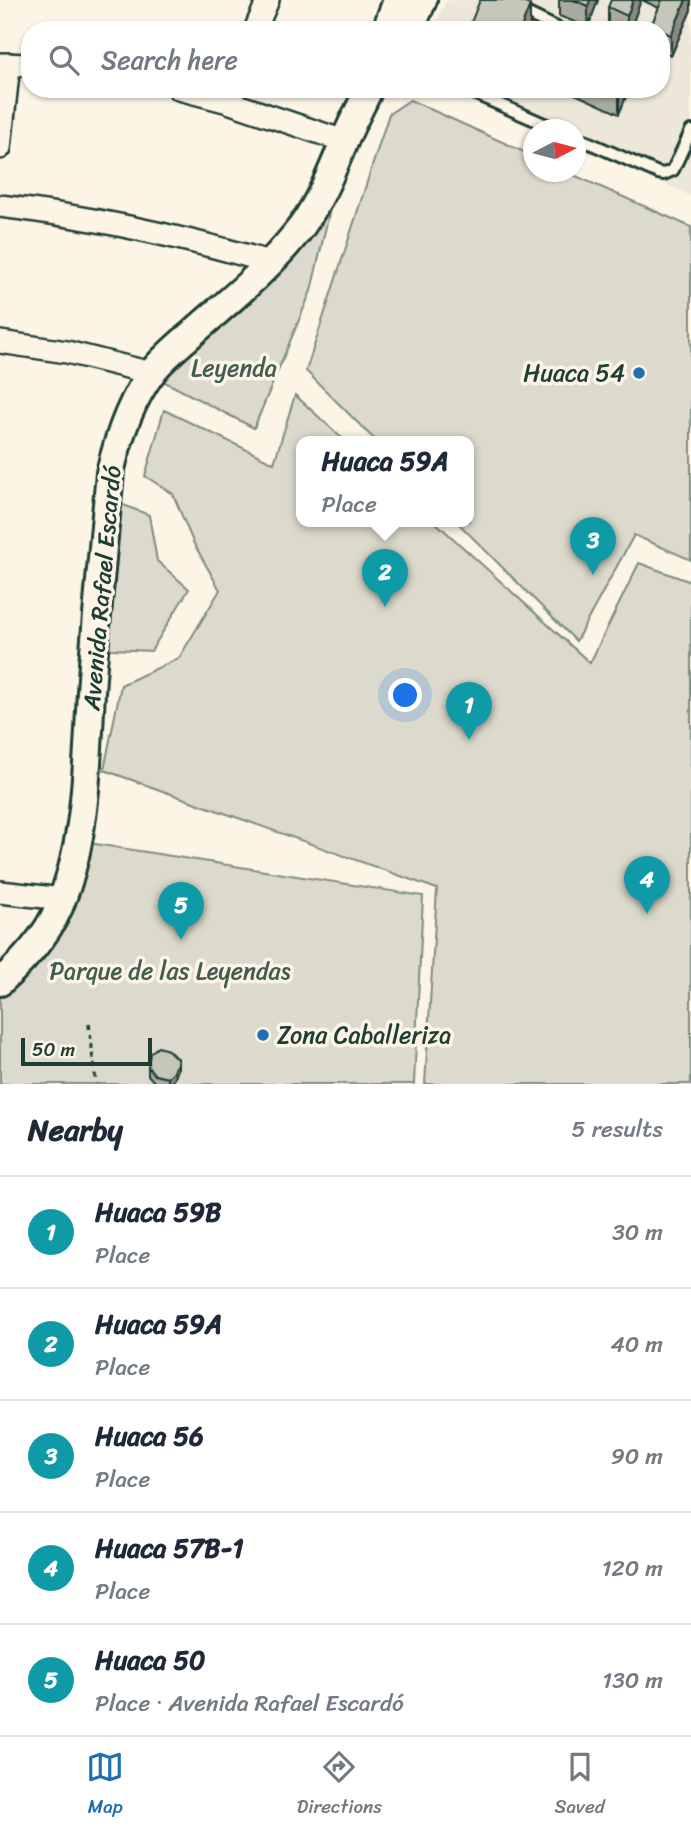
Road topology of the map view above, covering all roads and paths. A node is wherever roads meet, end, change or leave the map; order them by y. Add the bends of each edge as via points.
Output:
1 (268, 0) edge
2 (397, 0) edge
3 (423, 0) edge
4 (499, 0) edge
5 (260, 21) edge
6 (389, 21) edge
7 (414, 21) edge
8 (542, 21) edge
9 (13, 64) edge
10 (236, 98) edge
11 (365, 98) edge
12 (485, 98) edge
13 (533, 119) edge
14 (691, 131) edge
15 (344, 141) junction
16 (586, 141) edge
17 (0, 148) edge
18 (0, 206) edge
19 (269, 262) junction
20 (0, 342) edge
21 (151, 373) junction
22 (0, 892) edge
23 (63, 899) junction
24 (0, 982) edge
25 (89, 1024) dead end
26 (96, 1084) edge

1 - 5 street
2 - 6 street
3 - 7 street
4 - 8 lane
9 - 17 street
10 - 15 street
11 - 15 street, Avenida Rafael Escardó
12 - 13 lane
14 - 16 lane via 673,170 664,174
15 - 19 street, Avenida Rafael Escardó via 313,210
18 - 19 street via 161,233
19 - 21 street, Avenida Rafael Escardó
20 - 21 street via 67,352
21 - 23 street, Avenida Rafael Escardó via 129,410 110,473 81,814
22 - 23 street
23 - 24 street, Avenida Rafael Escardó via 32,949
25 - 26 path

